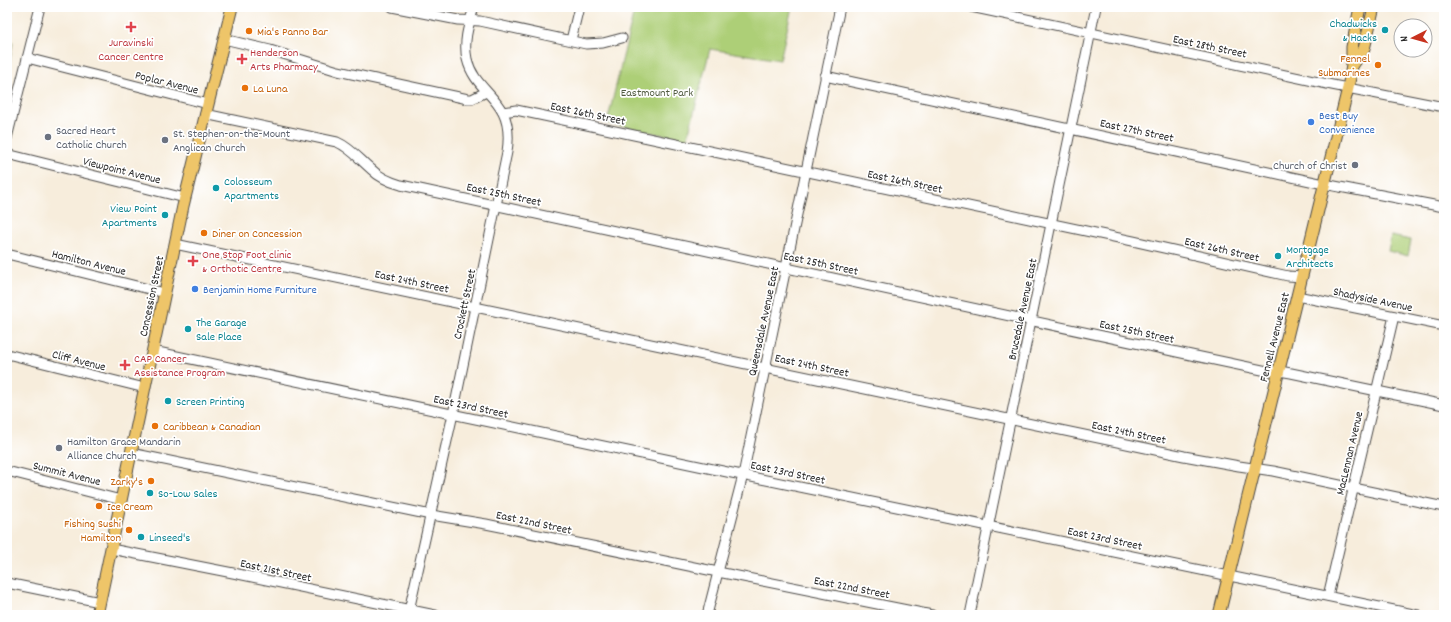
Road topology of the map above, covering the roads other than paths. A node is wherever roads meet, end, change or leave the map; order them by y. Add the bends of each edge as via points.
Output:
1 (40, 7) edge
2 (232, 7) edge
3 (396, 7) edge
4 (474, 7) edge
5 (579, 7) edge
6 (840, 7) edge
7 (971, 7) edge
8 (1096, 7) edge
9 (1360, 7) edge
10 (1374, 7) edge
11 (470, 21) junction
12 (1091, 33) junction
13 (622, 38) dead end
14 (224, 39) junction
15 (571, 40) junction
16 (27, 58) junction
17 (1352, 66) junction
18 (825, 76) junction
19 (1348, 88) junction
20 (486, 92) junction
21 (1444, 107) edge
22 (206, 109) junction
23 (503, 112) junction
24 (1071, 129) junction
25 (7, 138) edge
26 (7, 154) edge
27 (806, 172) junction
28 (1324, 184) junction
29 (185, 198) junction
30 (496, 205) junction
31 (1444, 207) edge
32 (1052, 224) junction
33 (175, 244) junction
34 (7, 254) edge
35 (786, 267) junction
36 (1302, 277) junction
37 (165, 293) junction
38 (1297, 296) junction
39 (476, 307) junction
40 (1394, 316) junction
41 (1031, 320) junction
42 (1444, 326) edge
43 (153, 350) junction
44 (7, 354) edge
45 (765, 368) junction
46 (1279, 371) junction
47 (145, 388) junction
48 (1376, 391) junction
49 (1444, 405) edge
50 (454, 414) junction
51 (1011, 419) junction
52 (131, 453) junction
53 (1254, 468) junction
54 (7, 471) edge
55 (743, 475) junction
56 (1353, 488) junction
57 (121, 500) junction
58 (1444, 507) edge
59 (431, 515) junction
60 (989, 526) junction
61 (111, 550) junction
62 (718, 572) junction
63 (1228, 576) junction
64 (7, 582) edge
65 (1328, 596) junction
66 (100, 602) junction
67 (409, 613) edge
68 (1401, 613) edge
69 (97, 615) edge
70 (435, 615) edge
71 (707, 615) edge
72 (932, 615) edge
73 (970, 615) edge
74 (1219, 615) edge
75 (1418, 615) edge

1 - 16 street
2 - 14 main road, Concession Street
3 - 11 street
4 - 11 street, Crockett Street
5 - 15 street
6 - 18 street, Queensdale Avenue East
7 - 12 street, East 28th Street
8 - 12 street, Brucedale Avenue East
9 - 17 main road, Fennell Avenue East via 1352,46
10 - 17 main road, Fennell Avenue East via 1364,49
11 - 15 street
11 - 20 street, Crockett Street via 466,40 467,60 472,74
12 - 19 street, East 28th Street
12 - 24 street, Brucedale Avenue East
13 - 15 street via 595,44
14 - 20 street via 265,48 338,71 468,99
14 - 22 main road, Concession Street
16 - 22 street, Poplar Avenue
16 - 25 street
17 - 19 main road, Fennell Avenue East
18 - 24 street, East 27th Street
18 - 27 street, Queensdale Avenue East
19 - 21 street, East 28th Street
19 - 28 main road, Fennell Avenue East
20 - 23 street, Crockett Street
22 - 29 main road, Concession Street
22 - 30 street, East 25th Street via 337,142 346,146 371,170 401,185
23 - 27 street, East 26th Street via 516,110
23 - 30 street, Crockett Street via 509,139
24 - 28 street, East 27th Street
24 - 32 street, Brucedale Avenue East
26 - 29 street, Viewpoint Avenue
27 - 32 street, East 26th Street
27 - 35 street, Queensdale Avenue East
28 - 31 street, East 27th Street
28 - 36 main road, Fennell Avenue East
29 - 33 main road, Concession Street
30 - 35 street, East 25th Street
30 - 39 street, Crockett Street
32 - 36 street, East 26th Street
32 - 41 street, Brucedale Avenue East
33 - 37 main road, Concession Street
33 - 39 street, East 24th Street
34 - 37 street, Hamilton Avenue
35 - 41 street, East 25th Street
35 - 45 street, Queensdale Avenue East
36 - 38 main road, Fennell Avenue East
37 - 43 main road, Concession Street
38 - 40 street, Shadyside Avenue
38 - 46 main road, Fennell Avenue East
39 - 45 street, East 24th Street
39 - 50 street, Crockett Street
40 - 42 street, Shadyside Avenue
40 - 48 street, MacLennan Avenue
41 - 46 street, East 25th Street via 1267,371
41 - 51 street, Brucedale Avenue East
43 - 47 main road, Concession Street
43 - 50 street, East 23rd Street
44 - 47 street, Cliff Avenue
45 - 51 street, East 24th Street
45 - 55 street, Queensdale Avenue East
46 - 48 street, East 25th Street
46 - 53 main road, Fennell Avenue East
47 - 52 main road, Concession Street
48 - 49 street, East 25th Street
48 - 56 street, MacLennan Avenue
50 - 55 street, East 23rd Street
50 - 59 street, Crockett Street
51 - 53 street, East 24th Street via 1184,456
51 - 60 street, Brucedale Avenue East
52 - 57 main road, Concession Street
52 - 59 street, East 22nd Street
53 - 56 street, East 24th Street
53 - 63 main road, Fennell Avenue East
54 - 57 street, Summit Avenue
55 - 60 street, East 23rd Street
55 - 62 street, Queensdale Avenue East
56 - 58 street, East 24th Street
56 - 65 street, MacLennan Avenue
57 - 61 main road, Concession Street
59 - 62 street, East 22nd Street
59 - 67 street, Crockett Street
60 - 63 street, East 23rd Street
60 - 73 street, Brucedale Avenue East
61 - 66 main road, Concession Street
61 - 67 street, East 21st Street via 238,574
62 - 71 street, Queensdale Avenue East
62 - 72 street, East 22nd Street
63 - 65 street, East 23rd Street
63 - 74 main road, Fennell Avenue East
64 - 66 street
65 - 68 street, East 23rd Street
66 - 69 main road, Concession Street
67 - 70 street, East 21st Street
68 - 75 street, East 23rd Street

